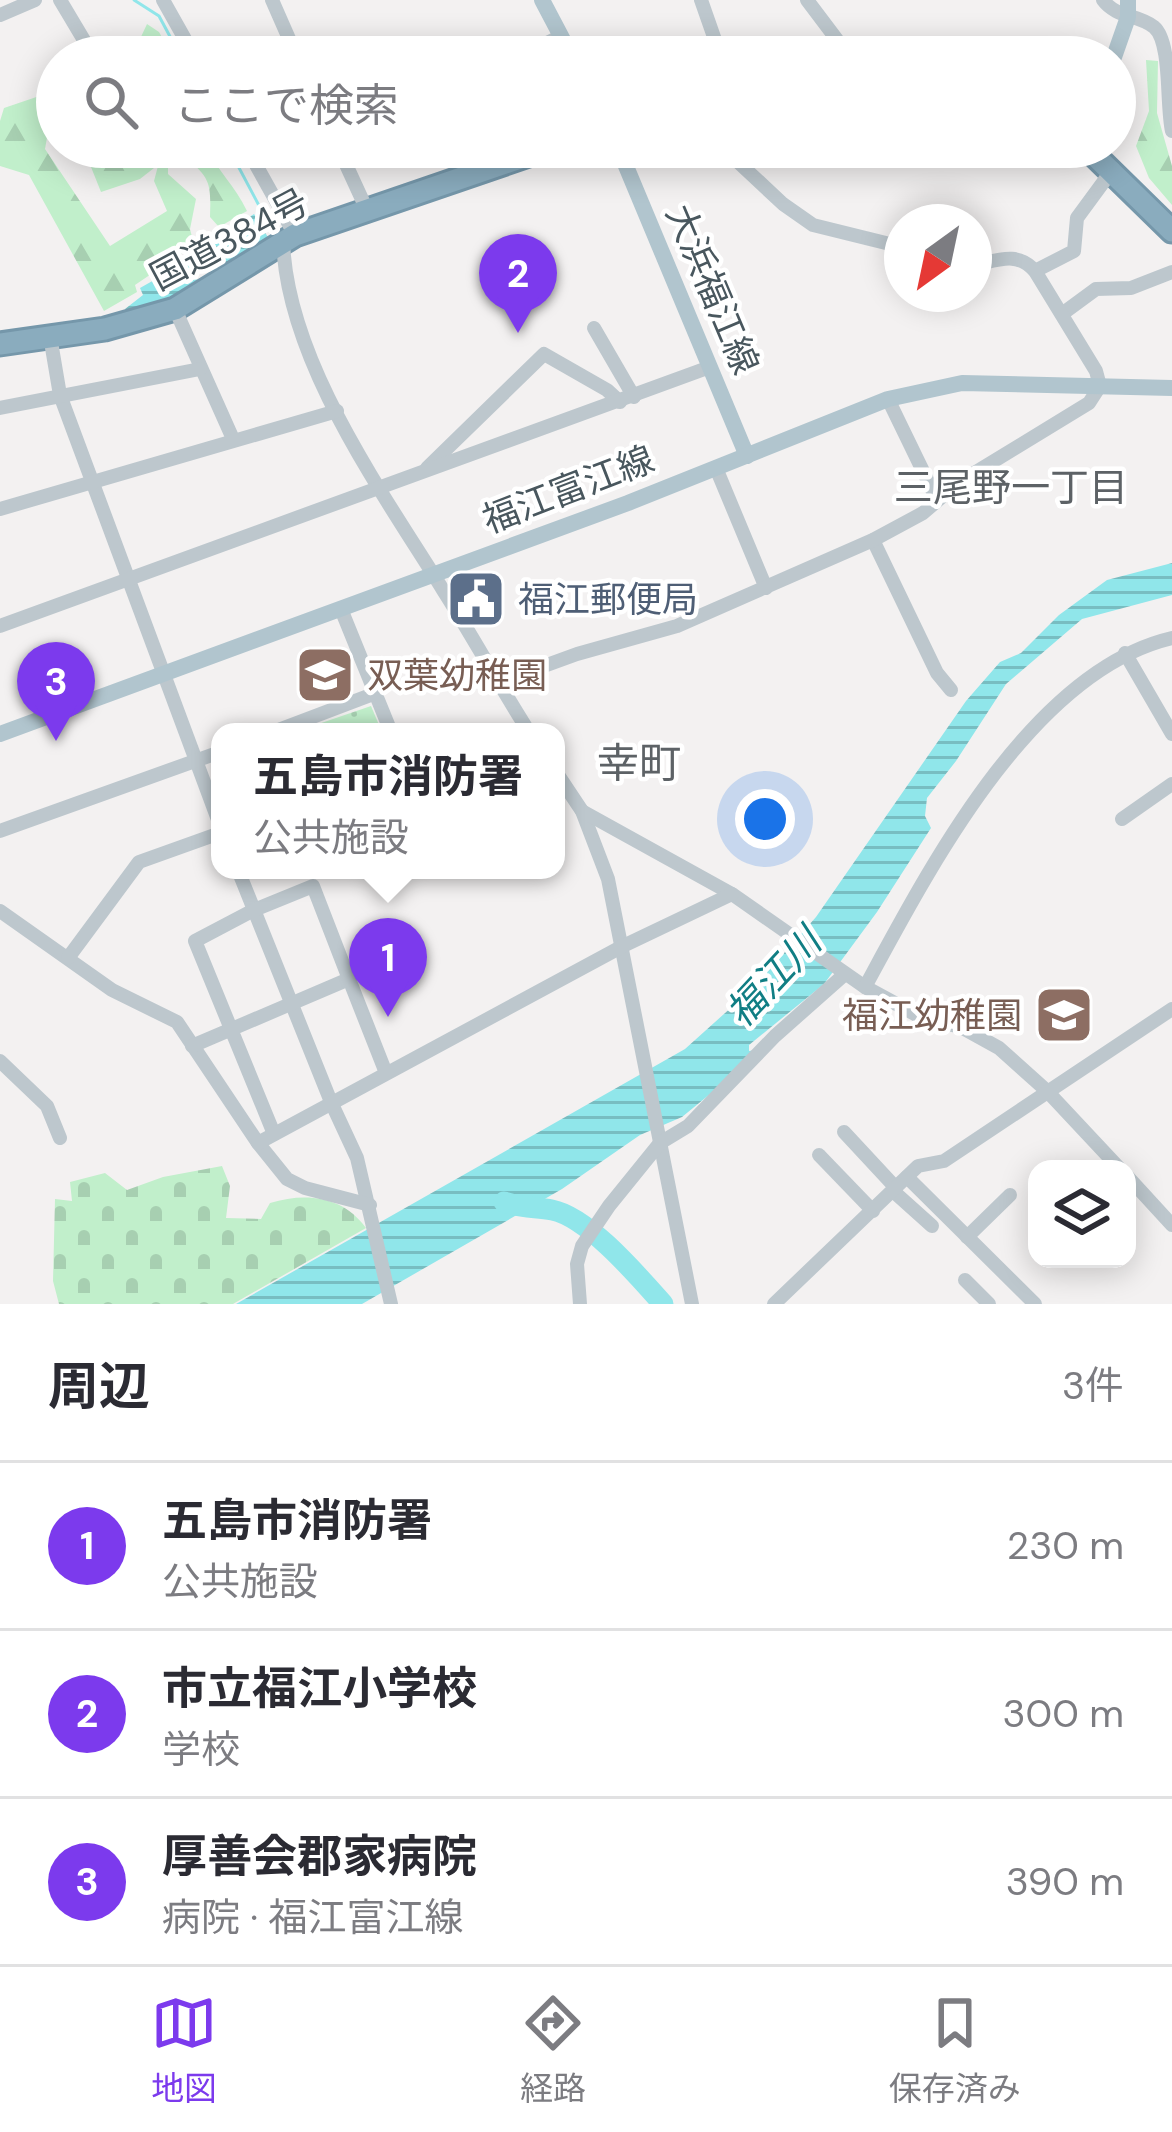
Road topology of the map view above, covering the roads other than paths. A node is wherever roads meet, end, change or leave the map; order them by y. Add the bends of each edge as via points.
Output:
1 (35, 0) edge
2 (60, 0) edge
3 (163, 0) edge
4 (272, 0) edge
5 (542, 0) edge
6 (701, 0) edge
7 (806, 0) edge
8 (1103, 0) edge
9 (1128, 9) edge
10 (0, 15) edge
11 (81, 36) edge
12 (183, 36) edge
13 (288, 36) edge
14 (561, 36) edge
15 (714, 36) edge
16 (834, 36) edge
17 (1172, 131) edge
18 (256, 168) edge
19 (348, 168) edge
20 (488, 168) edge
21 (627, 168) edge
22 (744, 168) edge
23 (1113, 169) joint
24 (366, 208) junction
25 (1172, 231) edge
26 (289, 238) junction
27 (884, 243) edge
28 (992, 261) edge
29 (1035, 271) junction
30 (1172, 272) edge
31 (175, 309) junction
32 (1062, 314) junction
33 (594, 328) dead end
34 (50, 336) junction
35 (0, 344) edge
36 (710, 368) junction
37 (200, 369) junction
38 (1100, 386) junction
39 (1172, 388) edge
40 (60, 395) junction
41 (627, 399) junction
42 (888, 399) junction
43 (0, 408) edge
44 (337, 411) junction
45 (233, 439) junction
46 (747, 456) junction
47 (716, 468) junction
48 (424, 472) junction
49 (92, 482) junction
50 (380, 487) junction
51 (937, 500) junction
52 (0, 509) edge
53 (873, 540) junction
54 (434, 574) junction
55 (127, 579) junction
56 (766, 589) junction
57 (341, 609) junction
58 (0, 626) edge
59 (1172, 638) edge
60 (1125, 653) junction
61 (161, 674) junction
62 (500, 682) junction
63 (952, 690) dead end
64 (376, 693) junction
65 (297, 723) edge
66 (388, 723) edge
67 (519, 723) edge
68 (0, 734) edge
69 (1172, 734) edge
70 (211, 755) edge
71 (196, 761) junction
72 (1172, 784) edge
73 (565, 786) edge
74 (211, 804) edge
75 (582, 811) junction
76 (1122, 819) dead end
77 (0, 830) edge
78 (211, 833) edge
79 (242, 879) edge
80 (732, 894) junction
81 (254, 910) junction
82 (0, 911) edge
83 (623, 946) junction
84 (68, 958) junction
85 (845, 974) junction
86 (349, 979) junction
87 (865, 987) junction
88 (291, 1004) junction
89 (1172, 1009) edge
90 (230, 1030) junction
91 (192, 1046) junction
92 (0, 1061) edge
93 (386, 1073) junction
94 (1047, 1091) junction
95 (331, 1102) junction
96 (844, 1132) dead end
97 (274, 1134) junction
98 (60, 1138) dead end
99 (258, 1143) junction
100 (660, 1143) junction
101 (819, 1155) dead end
102 (1112, 1160) edge
103 (899, 1185) junction
104 (1136, 1186) edge
105 (1010, 1195) dead end
106 (873, 1211) junction
107 (372, 1212) junction
108 (1172, 1225) edge
109 (932, 1226) dead end
110 (967, 1237) junction
111 (965, 1280) dead end
112 (1026, 1301) edge
113 (391, 1302) edge
114 (576, 1303) edge
115 (692, 1304) edge
116 (774, 1304) edge
117 (989, 1304) edge

1 - 10 street
2 - 11 street
3 - 12 street
4 - 13 street
5 - 14 main road
6 - 15 street
7 - 16 street
8 - 9 street
9 - 17 street via 1163,39
18 - 26 street
19 - 24 street
20 - 24 highway, 国道384号
21 - 36 main road, 大浜福江線
22 - 27 street via 813,225
23 - 25 highway
23 - 29 street via 1077,218 1074,251
24 - 26 highway, 国道384号
26 - 31 highway, 国道384号
26 - 44 street via 284,275
28 - 29 street via 1024,259
29 - 32 street
30 - 32 street via 1131,288 1096,289
31 - 34 highway, 国道384号
31 - 37 street
32 - 38 street
33 - 41 street
34 - 35 highway, 国道384号
34 - 40 street
36 - 41 street
36 - 46 main road, 大浜福江線
37 - 40 street
37 - 45 street
38 - 39 main road, 福江富江線
38 - 42 main road, 福江富江線 via 962,383
38 - 51 street via 1089,403
40 - 43 street
40 - 49 street
41 - 48 street
41 - 48 street via 544,354
42 - 46 main road, 福江富江線
42 - 51 street
44 - 45 street
44 - 50 street
45 - 49 street
46 - 47 main road, 福江富江線
47 - 54 main road, 福江富江線
47 - 56 street
48 - 50 street
49 - 52 street
49 - 55 street
50 - 54 street
50 - 55 street
51 - 53 street
53 - 56 street
53 - 63 street
54 - 57 main road, 福江富江線
54 - 62 street
55 - 58 street
55 - 61 street
56 - 62 street
57 - 61 main road, 福江富江線
57 - 64 street
59 - 60 street
60 - 69 street
60 - 87 street via 1056,706 1001,766
61 - 68 main road, 福江富江線
61 - 71 street
62 - 67 street
64 - 65 street
64 - 66 street
70 - 71 street
71 - 74 street
71 - 77 street
72 - 76 street
73 - 75 street
75 - 80 street
75 - 83 street
78 - 84 street via 139,862
79 - 81 street
80 - 83 street
80 - 85 street
81 - 86 street via 314,886
81 - 88 street
81 - 90 street via 195,940
82 - 84 street
83 - 93 street
83 - 100 street
84 - 91 street via 177,1022
85 - 87 street
85 - 100 street via 688,1126
86 - 88 street
86 - 93 street
87 - 94 street via 999,1048
88 - 90 street
88 - 95 street
89 - 94 street
90 - 91 street
90 - 97 street
91 - 99 street
92 - 98 street via 47,1106
93 - 95 street
94 - 102 street
94 - 103 street
95 - 97 street
95 - 107 street
96 - 103 street
97 - 99 street
99 - 107 street via 287,1179
100 - 114 street via 582,1246
100 - 115 street
101 - 106 street
103 - 106 street
103 - 109 street
103 - 110 street
104 - 108 street
105 - 110 street
106 - 116 street
107 - 113 street
110 - 112 street
111 - 117 street

